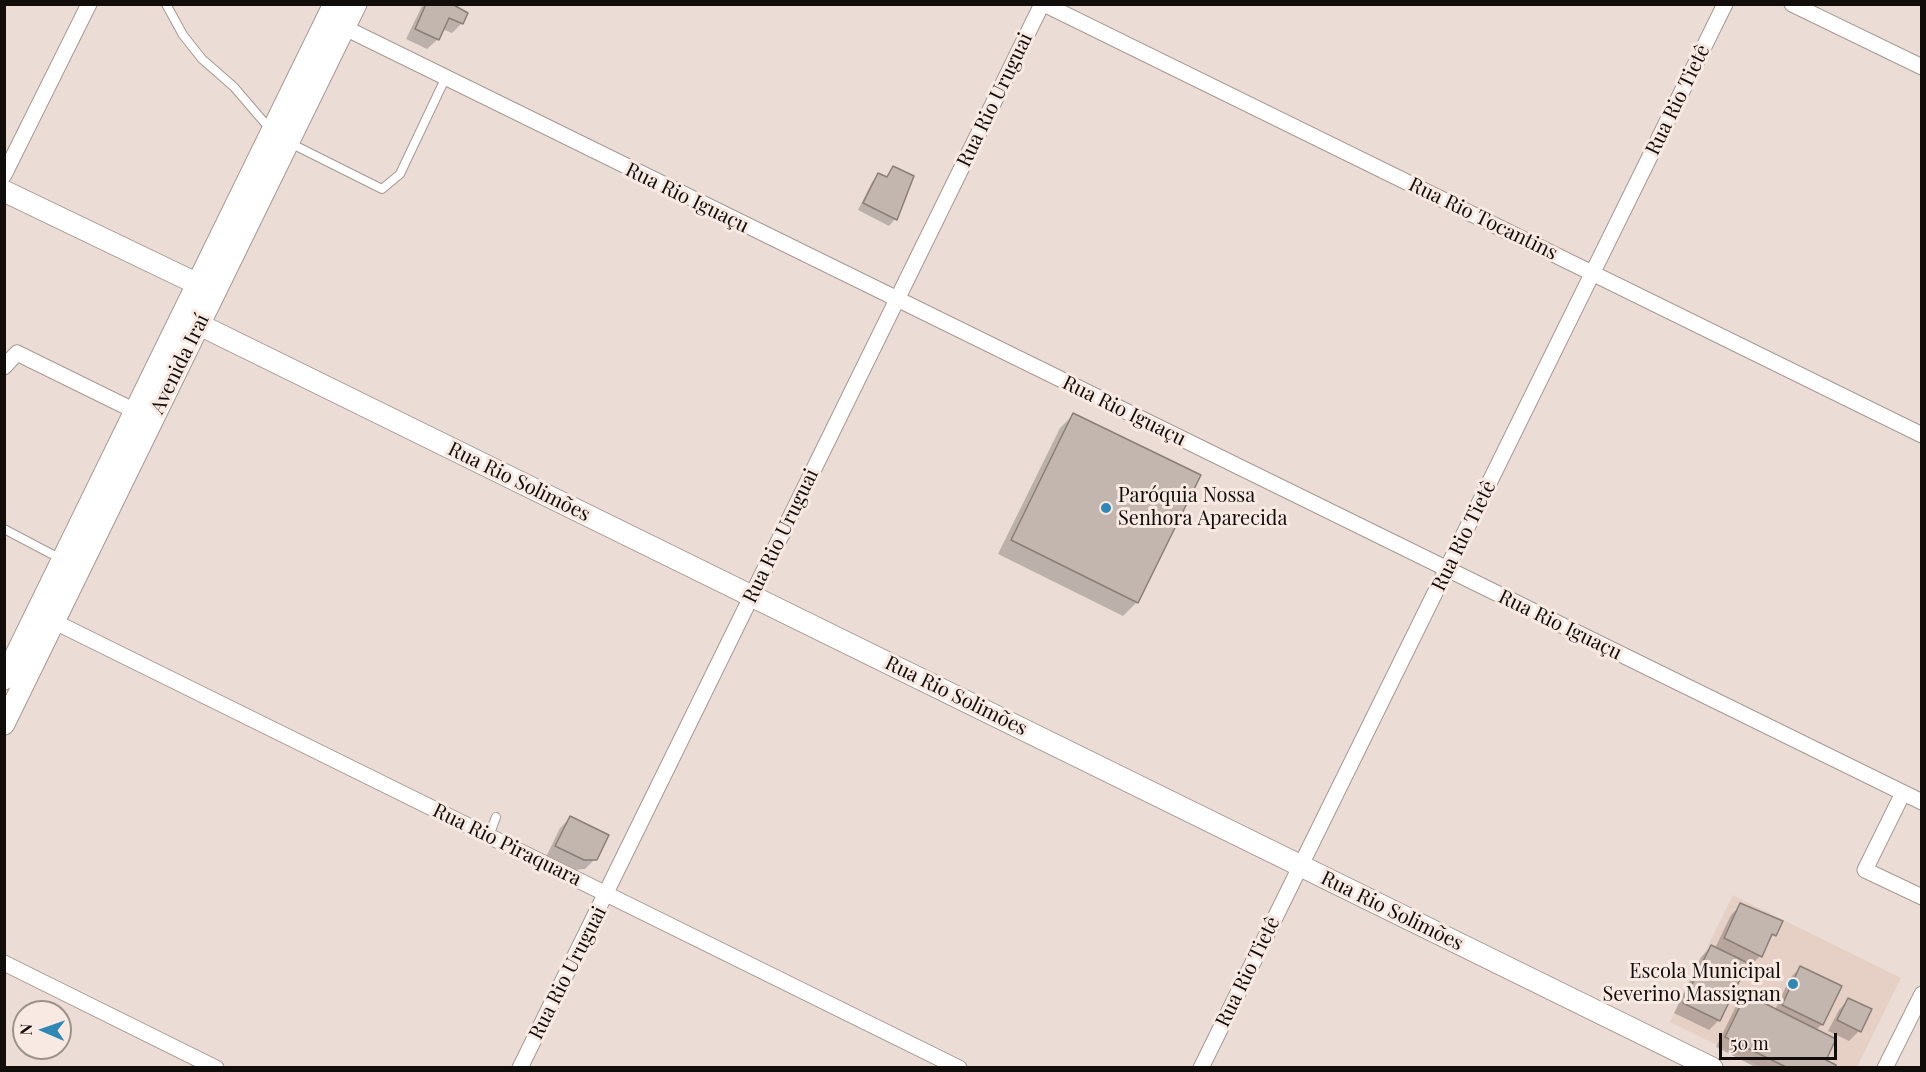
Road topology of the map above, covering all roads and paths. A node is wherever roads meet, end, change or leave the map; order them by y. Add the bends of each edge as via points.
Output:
1 (89, 4) edge
2 (166, 4) edge
3 (356, 4) edge
4 (1043, 4) edge
5 (1725, 4) edge
6 (1792, 4) edge
7 (335, 17) edge
8 (1922, 67) edge
9 (445, 79) junction
10 (280, 137) junction
11 (4, 175) edge
12 (4, 191) edge
13 (1592, 273) junction
14 (206, 288) junction
15 (896, 300) junction
16 (200, 325) junction
17 (4, 367) edge
18 (135, 411) junction
19 (1922, 435) edge
20 (4, 529) edge
21 (63, 560) junction
22 (1448, 569) junction
23 (752, 597) junction
24 (55, 622) junction
25 (4, 679) edge
26 (12, 695) edge
27 (4, 724) edge
28 (1903, 793) junction
29 (1922, 802) edge
30 (495, 817) dead end
31 (489, 836) junction
32 (1301, 866) junction
33 (607, 894) junction
34 (1922, 897) edge
35 (4, 963) edge
36 (1922, 994) edge
37 (216, 1068) edge
38 (520, 1068) edge
39 (959, 1068) edge
40 (1201, 1068) edge
41 (1712, 1068) edge
42 (1885, 1068) edge

1 - 11 street
2 - 10 lane via 202,59
3 - 7 street, Avenida Iraí
4 - 13 street, Rua Rio Tocantins
4 - 15 street, Rua Rio Uruguai
5 - 13 street, Rua Rio Tietê
6 - 8 street
7 - 9 street, Rua Rio Iguaçu
7 - 10 street, Avenida Iraí
9 - 10 lane via 400,174 382,189
9 - 15 street, Rua Rio Iguaçu
10 - 14 street, Avenida Iraí
12 - 14 street
13 - 19 street, Rua Rio Tocantins
13 - 22 street, Rua Rio Tietê
14 - 16 street, Avenida Iraí
14 - 18 street, Avenida Iraí
15 - 22 street, Rua Rio Iguaçu
15 - 23 street, Rua Rio Uruguai
16 - 23 street, Rua Rio Solimões
16 - 24 street, Avenida Iraí
17 - 18 street via 17,353
18 - 21 street, Avenida Iraí
20 - 21 lane
21 - 25 street, Avenida Iraí
22 - 28 street, Rua Rio Iguaçu
22 - 32 street, Rua Rio Tietê
23 - 32 street, Rua Rio Solimões
23 - 33 street, Rua Rio Uruguai
24 - 26 street, Avenida Iraí
24 - 31 street, Rua Rio Piraquara
26 - 27 street, Avenida Iraí
28 - 29 street, Rua Rio Iguaçu
28 - 34 street via 1865,870
30 - 31 lane
31 - 33 street, Rua Rio Piraquara
32 - 40 street, Rua Rio Tietê
32 - 41 street, Rua Rio Solimões
33 - 38 street, Rua Rio Uruguai
33 - 39 street, Rua Rio Piraquara
35 - 37 street
36 - 42 street

